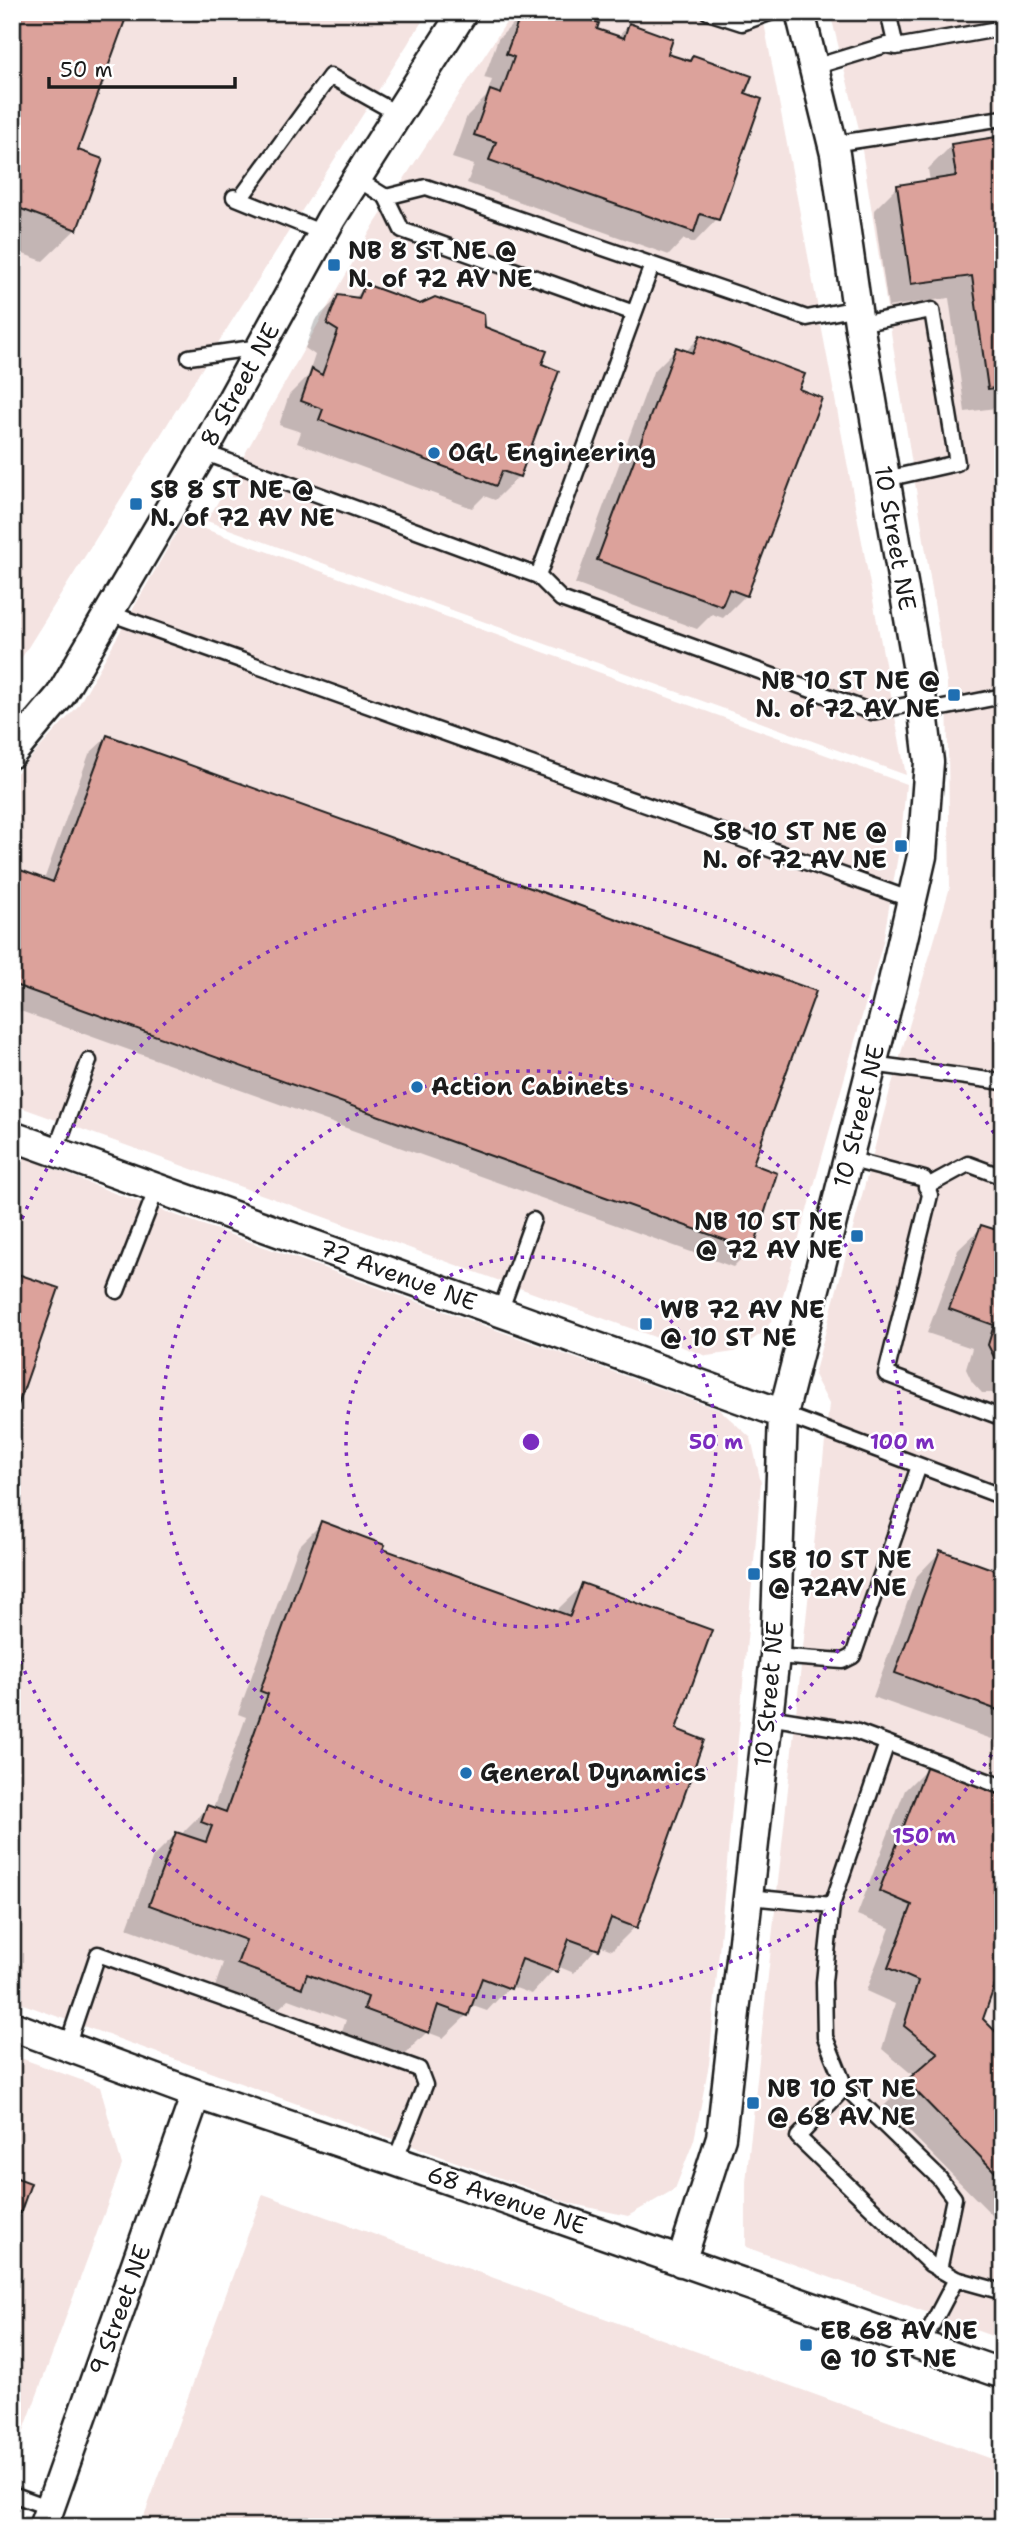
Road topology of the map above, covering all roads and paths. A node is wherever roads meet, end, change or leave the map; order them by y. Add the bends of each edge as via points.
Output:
1 (709, 12) edge
2 (772, 12) edge
3 (800, 12) edge
4 (888, 12) edge
5 (460, 13) edge
6 (1003, 28) edge
7 (896, 47) junction
8 (814, 67) junction
9 (398, 114) junction
10 (1003, 118) edge
11 (832, 144) junction
12 (357, 179) junction
13 (386, 197) junction
14 (323, 233) junction
15 (652, 265) junction
16 (634, 313) junction
17 (858, 316) junction
18 (261, 347) junction
19 (189, 357) dead end
20 (203, 452) junction
21 (886, 480) junction
22 (538, 576) junction
23 (109, 614) junction
24 (1003, 696) edge
25 (922, 707) junction
26 (13, 751) edge
27 (912, 900) junction
28 (89, 1061) dead end
29 (872, 1064) junction
30 (1003, 1082) edge
31 (12, 1136) edge
32 (55, 1152) junction
33 (848, 1159) junction
34 (1003, 1177) edge
35 (926, 1187) junction
36 (157, 1188) junction
37 (533, 1220) dead end
38 (117, 1291) dead end
39 (500, 1312) junction
40 (783, 1414) junction
41 (1003, 1418) edge
42 (919, 1466) junction
43 (1003, 1497) edge
44 (775, 1656) junction
45 (768, 1717) junction
46 (887, 1743) junction
47 (1003, 1787) edge
48 (748, 1896) junction
49 (832, 1905) junction
50 (12, 2026) edge
51 (67, 2046) junction
52 (845, 2087) junction
53 (197, 2094) junction
54 (395, 2161) junction
55 (681, 2262) junction
56 (939, 2270) junction
57 (956, 2280) junction
58 (1003, 2292) edge
59 (922, 2344) junction
60 (1003, 2374) edge
61 (12, 2494) edge
62 (46, 2518) edge

1 - 2 lane via 742,23
3 - 8 street, 10 Street NE
4 - 7 lane
5 - 9 street, 8 Street NE
6 - 7 lane
7 - 8 lane
8 - 11 street, 10 Street NE
9 - 12 street, 8 Street NE
9 - 14 lane via 330,76 237,198
10 - 11 lane
11 - 17 street, 10 Street NE
12 - 13 lane
12 - 14 street, 8 Street NE
13 - 15 lane via 426,187
13 - 16 lane via 402,230
14 - 18 street, 8 Street NE
15 - 16 lane
15 - 17 lane via 807,318
16 - 22 lane
17 - 21 street, 10 Street NE
17 - 21 lane via 932,310 957,463
18 - 19 lane
18 - 20 street, 8 Street NE
20 - 22 lane
20 - 23 street, 8 Street NE
21 - 25 street, 10 Street NE
22 - 25 lane via 561,599 872,712
23 - 26 street, 8 Street NE via 60,696
23 - 27 lane
24 - 25 lane
25 - 27 street, 10 Street NE via 929,762 922,856
27 - 29 street, 10 Street NE
28 - 32 lane
29 - 30 lane
29 - 33 street, 10 Street NE
31 - 32 street, 72 Avenue NE
32 - 36 street, 72 Avenue NE
33 - 35 lane via 923,1180
33 - 40 street, 10 Street NE
34 - 35 lane via 968,1164
35 - 41 lane via 930,1195 886,1374
36 - 38 lane
36 - 39 street, 72 Avenue NE
37 - 39 lane
39 - 40 street, 72 Avenue NE
40 - 42 lane
40 - 44 street, 10 Street NE
42 - 43 lane
42 - 44 lane via 853,1656 843,1661
44 - 45 street, 10 Street NE
45 - 46 lane via 855,1731
45 - 48 street, 10 Street NE
46 - 47 lane
46 - 49 lane
48 - 49 lane
48 - 55 street, 10 Street NE via 721,2137
49 - 52 lane via 824,1982 825,2037
50 - 51 street, 68 Avenue NE
51 - 53 street, 68 Avenue NE
51 - 54 lane via 98,1954 419,2069 425,2085
52 - 56 lane via 954,2198
52 - 56 lane via 799,2137
53 - 54 street, 68 Avenue NE
53 - 62 street, 9 Street NE
54 - 55 street, 68 Avenue NE
55 - 59 street, 68 Avenue NE
56 - 57 lane
57 - 58 lane
57 - 59 lane
59 - 60 street, 68 Avenue NE
61 - 62 lane

